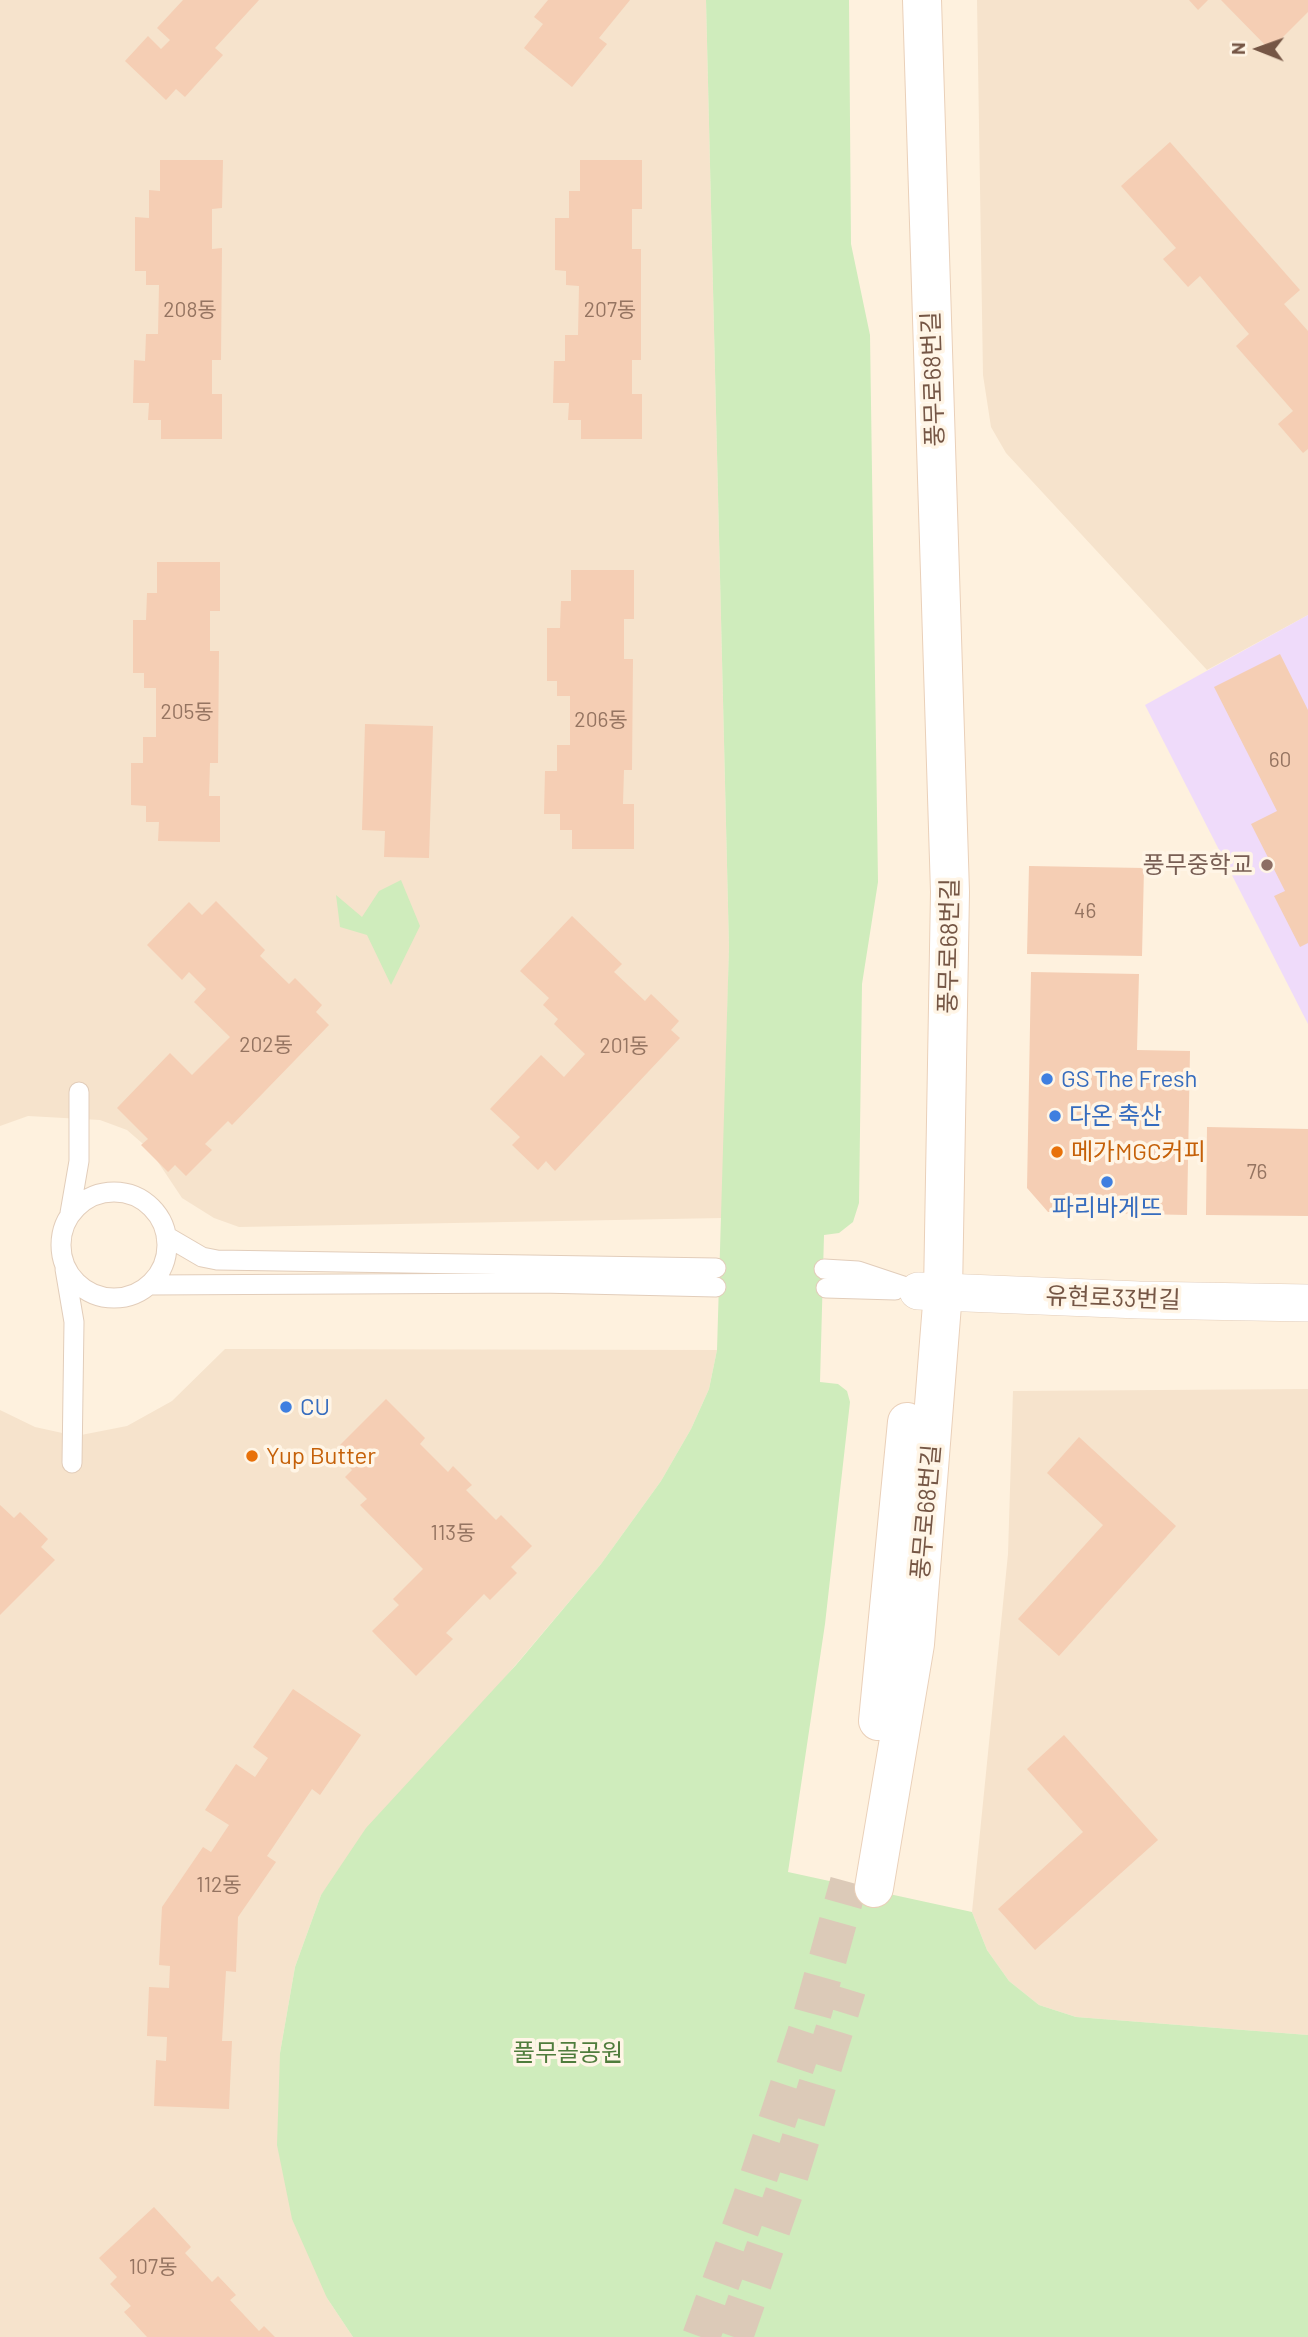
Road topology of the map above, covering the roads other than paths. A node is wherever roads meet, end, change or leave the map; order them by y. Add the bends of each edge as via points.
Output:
1 (899, 0) edge
2 (922, 0) edge
3 (79, 1092) dead end
4 (79, 1161) junction
5 (116, 1191) junction
6 (70, 1215) junction
7 (166, 1236) junction
8 (64, 1265) junction
9 (825, 1279) dead end
10 (150, 1285) junction
11 (930, 1291) junction
12 (118, 1298) junction
13 (1308, 1303) edge
14 (74, 1322) junction
15 (72, 1463) dead end
16 (861, 1885) tunnel mouth

1 - 11 street, 풍무로68번길 via 924,736
2 - 11 street, 풍무로68번길 via 950,892
3 - 4 lane
4 - 5 lane
4 - 6 lane
5 - 6 lane via 82,1202
5 - 7 lane via 149,1204 161,1218
6 - 8 lane via 62,1231
7 - 10 lane via 167,1254
7 - 10 lane via 202,1257 217,1260 716,1278
8 - 12 lane via 86,1291
8 - 14 lane
9 - 11 lane
10 - 12 lane via 135,1295
11 - 13 street, 유현로33번길
11 - 16 street, 풍무로68번길
12 - 14 lane
14 - 15 lane

